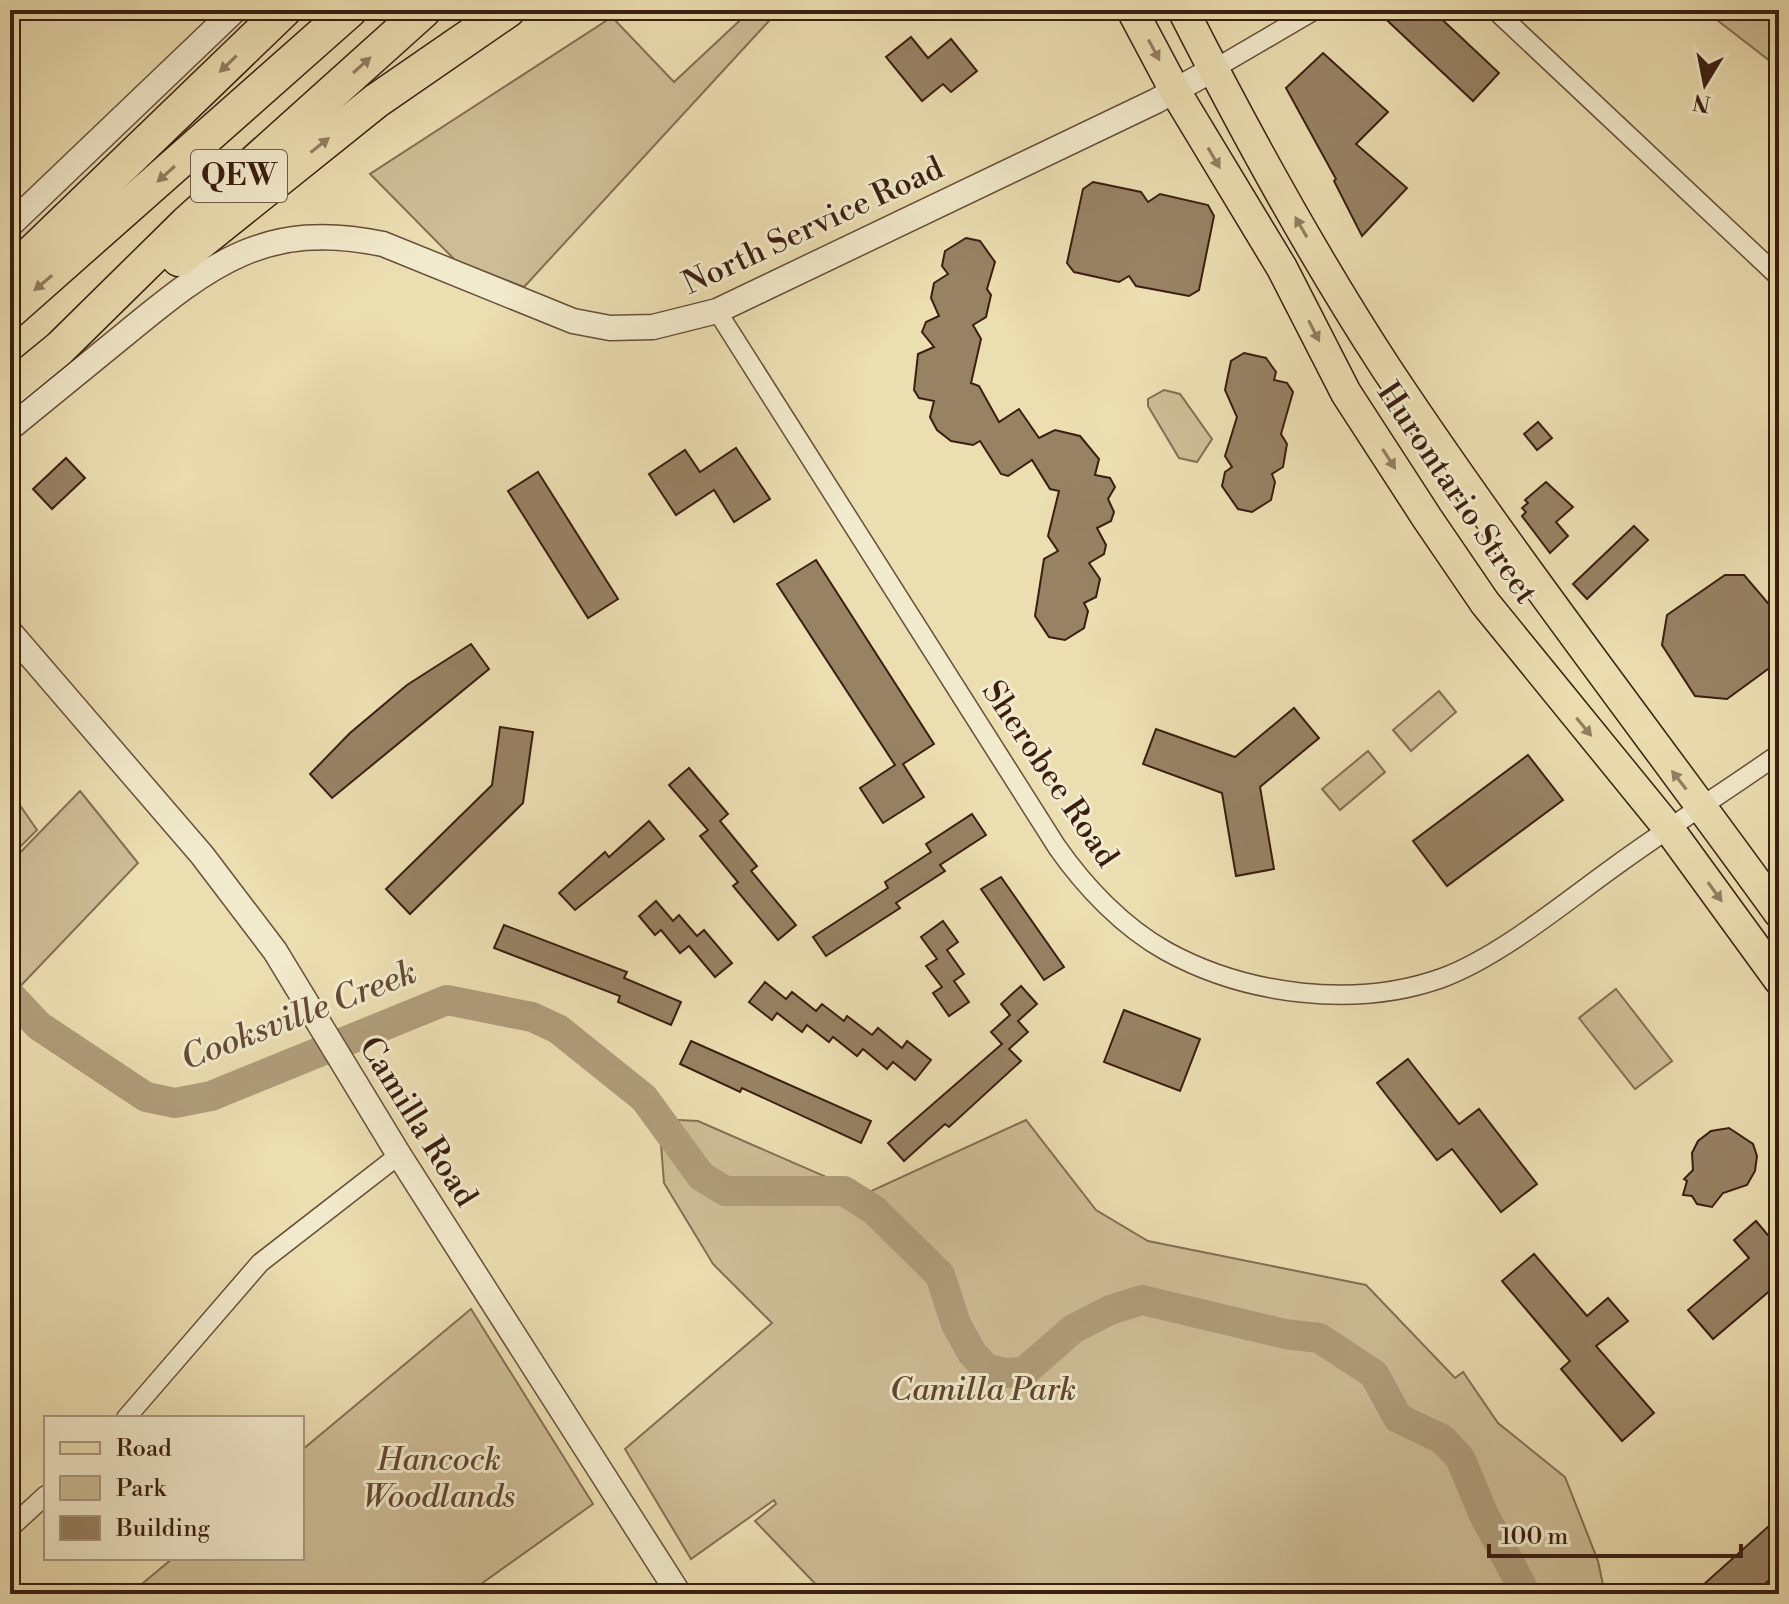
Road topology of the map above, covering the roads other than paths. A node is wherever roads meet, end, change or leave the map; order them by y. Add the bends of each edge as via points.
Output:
1 (235, 10) edge
2 (284, 10) edge
3 (350, 10) edge
4 (424, 10) edge
5 (508, 10) edge
6 (1132, 10) edge
7 (1183, 10) edge
8 (1315, 10) edge
9 (1495, 10) edge
10 (1214, 69) junction
11 (1175, 91) junction
12 (10, 225) edge
13 (10, 274) edge
14 (1779, 277) edge
15 (10, 311) edge
16 (717, 311) junction
17 (60, 348) junction
18 (10, 389) edge
19 (10, 428) edge
20 (10, 632) edge
21 (1779, 754) edge
22 (1701, 808) junction
23 (1669, 829) junction
24 (1779, 913) edge
25 (1779, 980) edge
26 (399, 1155) junction
27 (128, 1416) edge
28 (44, 1497) edge
29 (12, 1521) edge
30 (679, 1594) edge

1 - 12 street
2 -> 13 highway
3 -> 15 highway, QEW
17 -> 4 highway, QEW via 187,223
17 -> 5 highway via 376,101
6 -> 11 main road, Hurontario Street
7 - 10 main road, Hurontario Street
8 - 10 street
9 - 14 street
10 - 11 street, North Service Road
22 -> 10 main road, Hurontario Street via 1582,650 1387,369 1324,268
11 - 16 street, North Service Road
11 -> 23 main road, Hurontario Street via 1282,268 1346,393 1427,518 1544,680
16 - 19 street, North Service Road via 653,327 610,328 573,321 383,244 316,236 215,264
16 - 23 street, Sherobee Road via 1057,847 1092,891 1165,951 1271,988 1340,994 1409,986 1460,970 1540,921
17 - 18 highway, QEW
20 - 26 street, Camilla Road via 202,855 275,951
21 - 22 street, Sherobee Road
22 - 23 street, Sherobee Road
22 - 24 main road, Hurontario Street
23 -> 25 main road, Hurontario Street
26 - 27 street via 260,1263
26 - 30 street, Camilla Road
28 - 29 street

